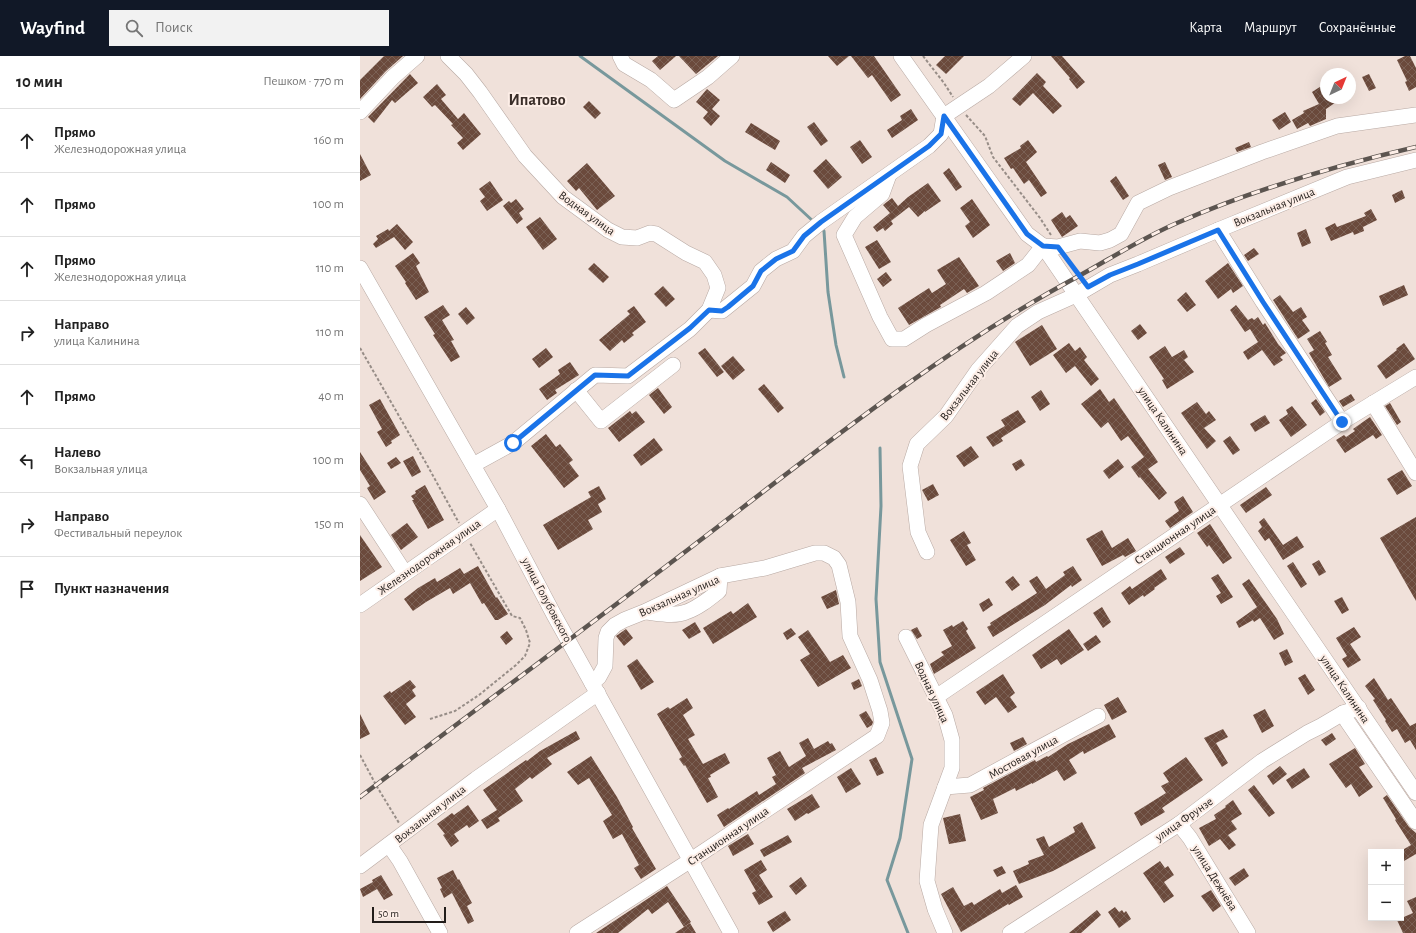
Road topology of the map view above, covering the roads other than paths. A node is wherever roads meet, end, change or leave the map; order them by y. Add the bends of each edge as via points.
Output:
1 (416, 56) edge
2 (448, 56) edge
3 (620, 56) edge
4 (732, 56) edge
5 (901, 56) edge
6 (1024, 56) edge
7 (360, 112) edge
8 (1416, 115) edge
9 (944, 116) junction
10 (1416, 160) edge
11 (889, 175) junction
12 (1218, 230) junction
13 (1043, 246) junction
14 (360, 268) edge
15 (1076, 295) junction
16 (709, 310) junction
17 (673, 365) dead end
18 (628, 376) junction
19 (1416, 377) edge
20 (576, 390) junction
21 (640, 391) junction
22 (1373, 403) junction
23 (1342, 422) junction
24 (473, 465) junction
25 (1416, 473) edge
26 (360, 504) edge
27 (1220, 505) junction
28 (498, 509) junction
29 (926, 552) dead end
30 (406, 574) junction
31 (360, 605) edge
32 (906, 637) dead end
33 (595, 688) junction
34 (936, 697) junction
35 (1359, 708) junction
36 (1343, 713) junction
37 (1098, 716) dead end
38 (877, 736) joint
39 (945, 787) junction
40 (1416, 793) edge
41 (1416, 822) edge
42 (1179, 824) junction
43 (389, 845) junction
44 (691, 860) junction
45 (360, 866) edge
46 (440, 933) edge
47 (577, 933) edge
48 (731, 933) edge
49 (945, 933) edge
50 (1010, 933) edge
51 (1248, 933) edge

1 - 7 street
2 - 16 street, Водная улица via 480,92 524,156 563,198 622,237 637,238 650,233 656,234 705,262 714,275 718,288
3 - 4 street via 624,64 651,80 674,100 708,77
5 - 9 street, улица Калинина
6 - 9 street via 989,86
8 - 13 street via 1337,126 1169,188 1138,203 1121,234 1110,240 1100,243 1080,241 1058,247
9 - 11 street via 941,134
9 - 13 street, улица Калинина via 1027,234
10 - 12 street, Вокзальная улица via 1347,177
11 - 13 street via 882,194 855,216 844,235 892,339 904,339 986,293 1028,265
11 - 16 street via 817,225 804,236 793,251 776,259 761,271 753,286 728,307 722,311
12 - 15 street, Вокзальная улица via 1110,275
12 - 23 street
13 - 15 street, улица Калинина
14 - 24 street, улица Голубовского
15 - 27 street, улица Калинина
15 - 29 street, Вокзальная улица via 1038,312 1017,326 978,370 946,416 917,444 910,466 918,532
16 - 18 street
17 - 21 street
18 - 20 street via 595,375
18 - 21 street
19 - 22 street, Станционная улица
20 - 21 street via 601,421
20 - 24 street via 513,443
22 - 23 street, Станционная улица
22 - 25 street
23 - 27 street, Станционная улица
24 - 28 street, улица Голубовского
26 - 30 street
27 - 34 street, Станционная улица
27 - 35 street, улица Калинина
28 - 30 street, Железнодорожная улица
28 - 33 street, улица Голубовского
30 - 31 street, Железнодорожная улица
32 - 34 street, Водная улица
33 - 38 street, Вокзальная улица via 605,666 606,638 615,625 720,576 765,568 815,553 828,554 837,561 848,602 850,636 870,680 880,711 882,723
33 - 43 street, Вокзальная улица
33 - 44 street, улица Голубовского
34 - 39 street, Водная улица via 945,715 952,740 952,768
35 - 36 street, улица Фрунзе
35 - 40 street, улица Калинина
36 - 41 street
36 - 42 street, улица Фрунзе via 1262,761
37 - 39 street, Мостовая улица via 970,785
38 - 44 street, Станционная улица
39 - 49 street, Водная улица via 931,825 927,881
42 - 50 street, улица Фрунзе
42 - 51 street, улица Дежнёва
43 - 45 street, Вокзальная улица
43 - 46 street
44 - 47 street, Станционная улица
44 - 48 street, улица Голубовского

